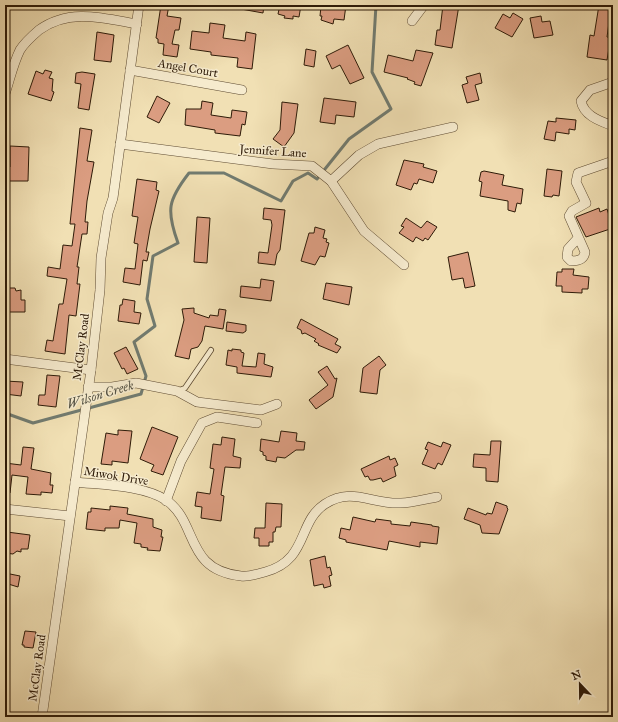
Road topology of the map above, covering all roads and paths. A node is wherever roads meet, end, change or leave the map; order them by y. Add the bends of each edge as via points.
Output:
1 (139, 5) edge
2 (424, 5) edge
3 (412, 21) dead end
4 (137, 24) junction
5 (130, 70) junction
6 (613, 82) edge
7 (242, 90) dead end
8 (5, 94) edge
9 (613, 126) edge
10 (453, 127) dead end
11 (120, 144) junction
12 (613, 161) edge
13 (329, 180) junction
14 (578, 238) dead end
15 (404, 265) dead end
16 (211, 350) dead end
17 (5, 359) edge
18 (91, 370) junction
19 (88, 387) junction
20 (177, 391) junction
21 (277, 404) dead end
22 (257, 424) dead end
23 (75, 482) junction
24 (437, 497) dead end
25 (166, 501) junction
26 (5, 509) edge
27 (70, 516) junction
28 (42, 717) edge

1 - 4 street, McClay Road
2 - 3 street
4 - 5 street, McClay Road
4 - 8 street via 85,16 71,16 48,24 27,40 21,49
5 - 7 street, Angel Court
5 - 11 street, McClay Road
6 - 9 street via 590,90 581,101 588,114
10 - 13 street via 378,144 359,155
11 - 13 street, Jennifer Lane via 273,164 312,166
11 - 18 street, McClay Road via 101,258
12 - 14 street via 578,173 576,182 586,203 572,211 569,216
13 - 15 street, Jennifer Lane via 364,231
16 - 20 lane via 186,388
17 - 18 street
18 - 19 street, McClay Road
19 - 20 street via 136,383
19 - 23 street, McClay Road
20 - 21 street via 197,402 261,410
22 - 25 street via 217,417 202,423 181,461
23 - 25 street, Miwok Drive via 147,491
23 - 27 street, McClay Road
24 - 25 street, Miwok Drive via 401,503 381,502 355,495 340,497 325,504 313,514 296,550 284,562 272,570 243,576 213,567 201,557 178,513
26 - 27 street
27 - 28 street, McClay Road

